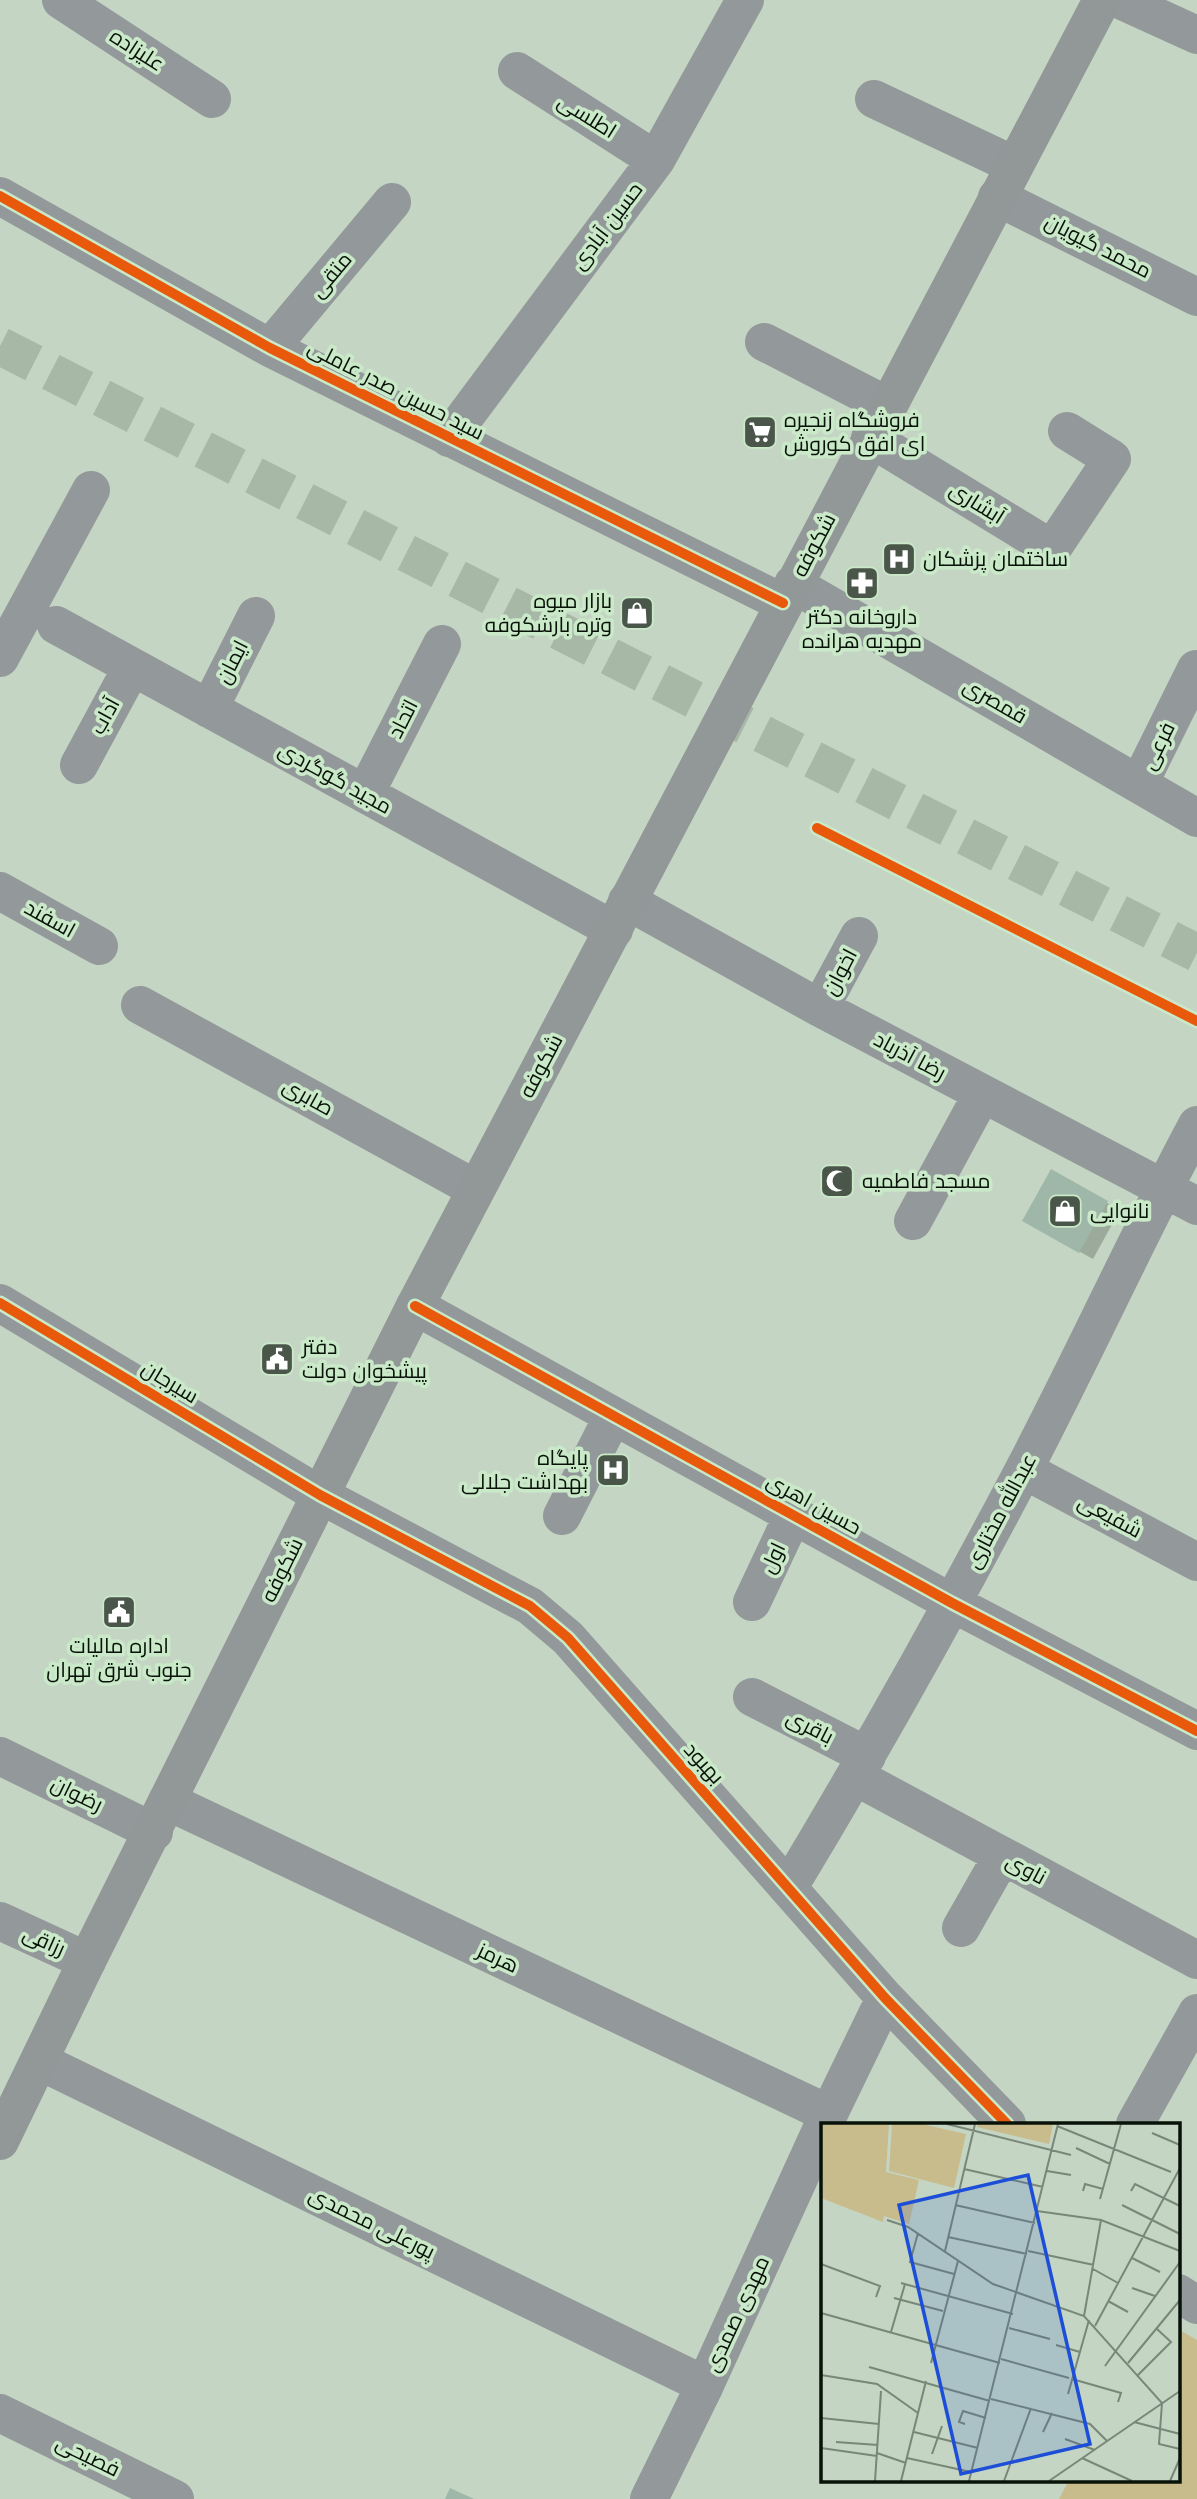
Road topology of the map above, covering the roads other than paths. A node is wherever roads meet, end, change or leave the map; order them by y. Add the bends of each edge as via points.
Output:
1 (61, 0) edge
2 (745, 0) edge
3 (1102, 0) edge
4 (1120, 0) edge
5 (1197, 35) edge
6 (517, 71) dead end
7 (212, 99) dead end
8 (874, 99) dead end
9 (656, 160) junction
10 (1006, 181) junction
11 (0, 196) edge
12 (392, 202) dead end
13 (1197, 297) edge
14 (764, 342) dead end
15 (270, 348) junction
16 (879, 422) junction
17 (1067, 431) dead end
18 (449, 438) junction
19 (91, 490) dead end
20 (788, 594) junction
21 (27, 610) edge
22 (256, 616) dead end
23 (442, 644) dead end
24 (0, 658) edge
25 (132, 667) junction
26 (1196, 669) edge
27 (209, 709) junction
28 (79, 765) dead end
29 (1139, 784) junction
30 (365, 794) junction
31 (1197, 818) edge
32 (0, 891) edge
33 (620, 915) junction
34 (859, 936) dead end
35 (99, 946) dead end
36 (140, 1005) dead end
37 (820, 1008) junction
38 (982, 1094) junction
39 (1197, 1125) edge
40 (1164, 1187) junction
41 (476, 1189) junction
42 (1197, 1206) edge
43 (913, 1221) dead end
44 (0, 1303) edge
45 (415, 1306) junction
46 (613, 1416) junction
47 (1024, 1470) junction
48 (320, 1494) junction
49 (793, 1515) junction
50 (562, 1516) dead end
51 (1197, 1562) edge
52 (752, 1602) dead end
53 (953, 1603) junction
54 (752, 1697) dead end
55 (1197, 1731) edge
56 (0, 1756) edge
57 (862, 1767) junction
58 (160, 1816) junction
59 (1002, 1856) junction
60 (789, 1887) junction
61 (0, 1921) edge
62 (961, 1928) dead end
63 (1197, 1960) edge
64 (87, 1961) junction
65 (886, 1997) junction
66 (1197, 2013) edge
67 (39, 2060) junction
68 (825, 2122) edge
69 (1006, 2123) edge
70 (1136, 2123) edge
71 (821, 2131) edge
72 (0, 2141) edge
73 (1180, 2294) edge
74 (1197, 2305) edge
75 (705, 2385) junction
76 (0, 2413) edge
77 (175, 2499) edge
78 (649, 2499) edge

1 - 7 street, علیزاده
2 - 9 street, حسین آبادی
3 - 10 main road, شکوفه
4 - 5 street
6 - 9 street, اطلسی
8 - 10 street, محمد گیویان
9 - 18 street, حسین آبادی
10 - 13 street, محمد گیویان via 1021,207
10 - 16 main road, شکوفه
11 - 15 street, سید حسین صدر عاملی
12 - 15 street, متقی
14 - 16 street
15 - 18 street, سید حسین صدر عاملی
16 - 17 street, آبشاری via 1052,549 1112,459
16 - 20 main road, شکوفه
18 - 20 street, سید حسین صدر عاملی
19 - 21 street
20 - 29 street, قمصری
20 - 33 main road, شکوفه
21 - 24 street
21 - 25 street, مجید گوگردی
22 - 27 street, ایمان
23 - 30 street, اتحاد
25 - 27 street, مجید گوگردی
25 - 28 street, آداب
26 - 29 street, فرعی
27 - 30 street, مجید گوگردی
29 - 31 street, قمصری
30 - 33 street, مجید گوگردی
32 - 35 street, اسفند
33 - 37 street, رضا آذرباد
33 - 41 main road, شکوفه
34 - 37 street, اخوان
36 - 41 street, صابری
37 - 38 street, رضا آذرباد
38 - 40 street, رضا آذرباد
38 - 43 street
39 - 40 street, عبدالله مختاری
40 - 42 street, رضا آذرباد
40 - 47 street, عبدالله مختاری
41 - 45 main road, شکوفه
44 - 48 street, سیرجان
45 - 46 street, حسین اهری
45 - 48 main road, شکوفه
46 - 49 street, حسین اهری
46 - 50 street
47 - 51 street, شفیعی
47 - 53 street, عبدالله مختاری
48 - 58 main road, شکوفه
48 - 60 street, بهبود via 530,1606 550,1622
49 - 52 street, اول
49 - 53 street, حسین اهری
53 - 55 street, حسین اهری
53 - 57 street, عبدالله مختاری
54 - 57 street, باقری
56 - 58 street, رضوان
57 - 59 street, ناوی
57 - 60 street, عبدالله مختاری
58 - 64 main road, شکوفه
58 - 68 street, هرمز
59 - 62 street
59 - 63 street, ناوی
60 - 65 street, بهبود
61 - 64 street, رزاقی
64 - 67 main road, شکوفه
65 - 68 street, مهدی صمدی
65 - 69 street, بهبود
66 - 70 street
67 - 72 main road, شکوفه
67 - 75 street, پورعلی محمدی
71 - 75 street, مهدی صمدی
73 - 74 street
75 - 78 street, مهدی صمدی
76 - 77 street, فصیحی

